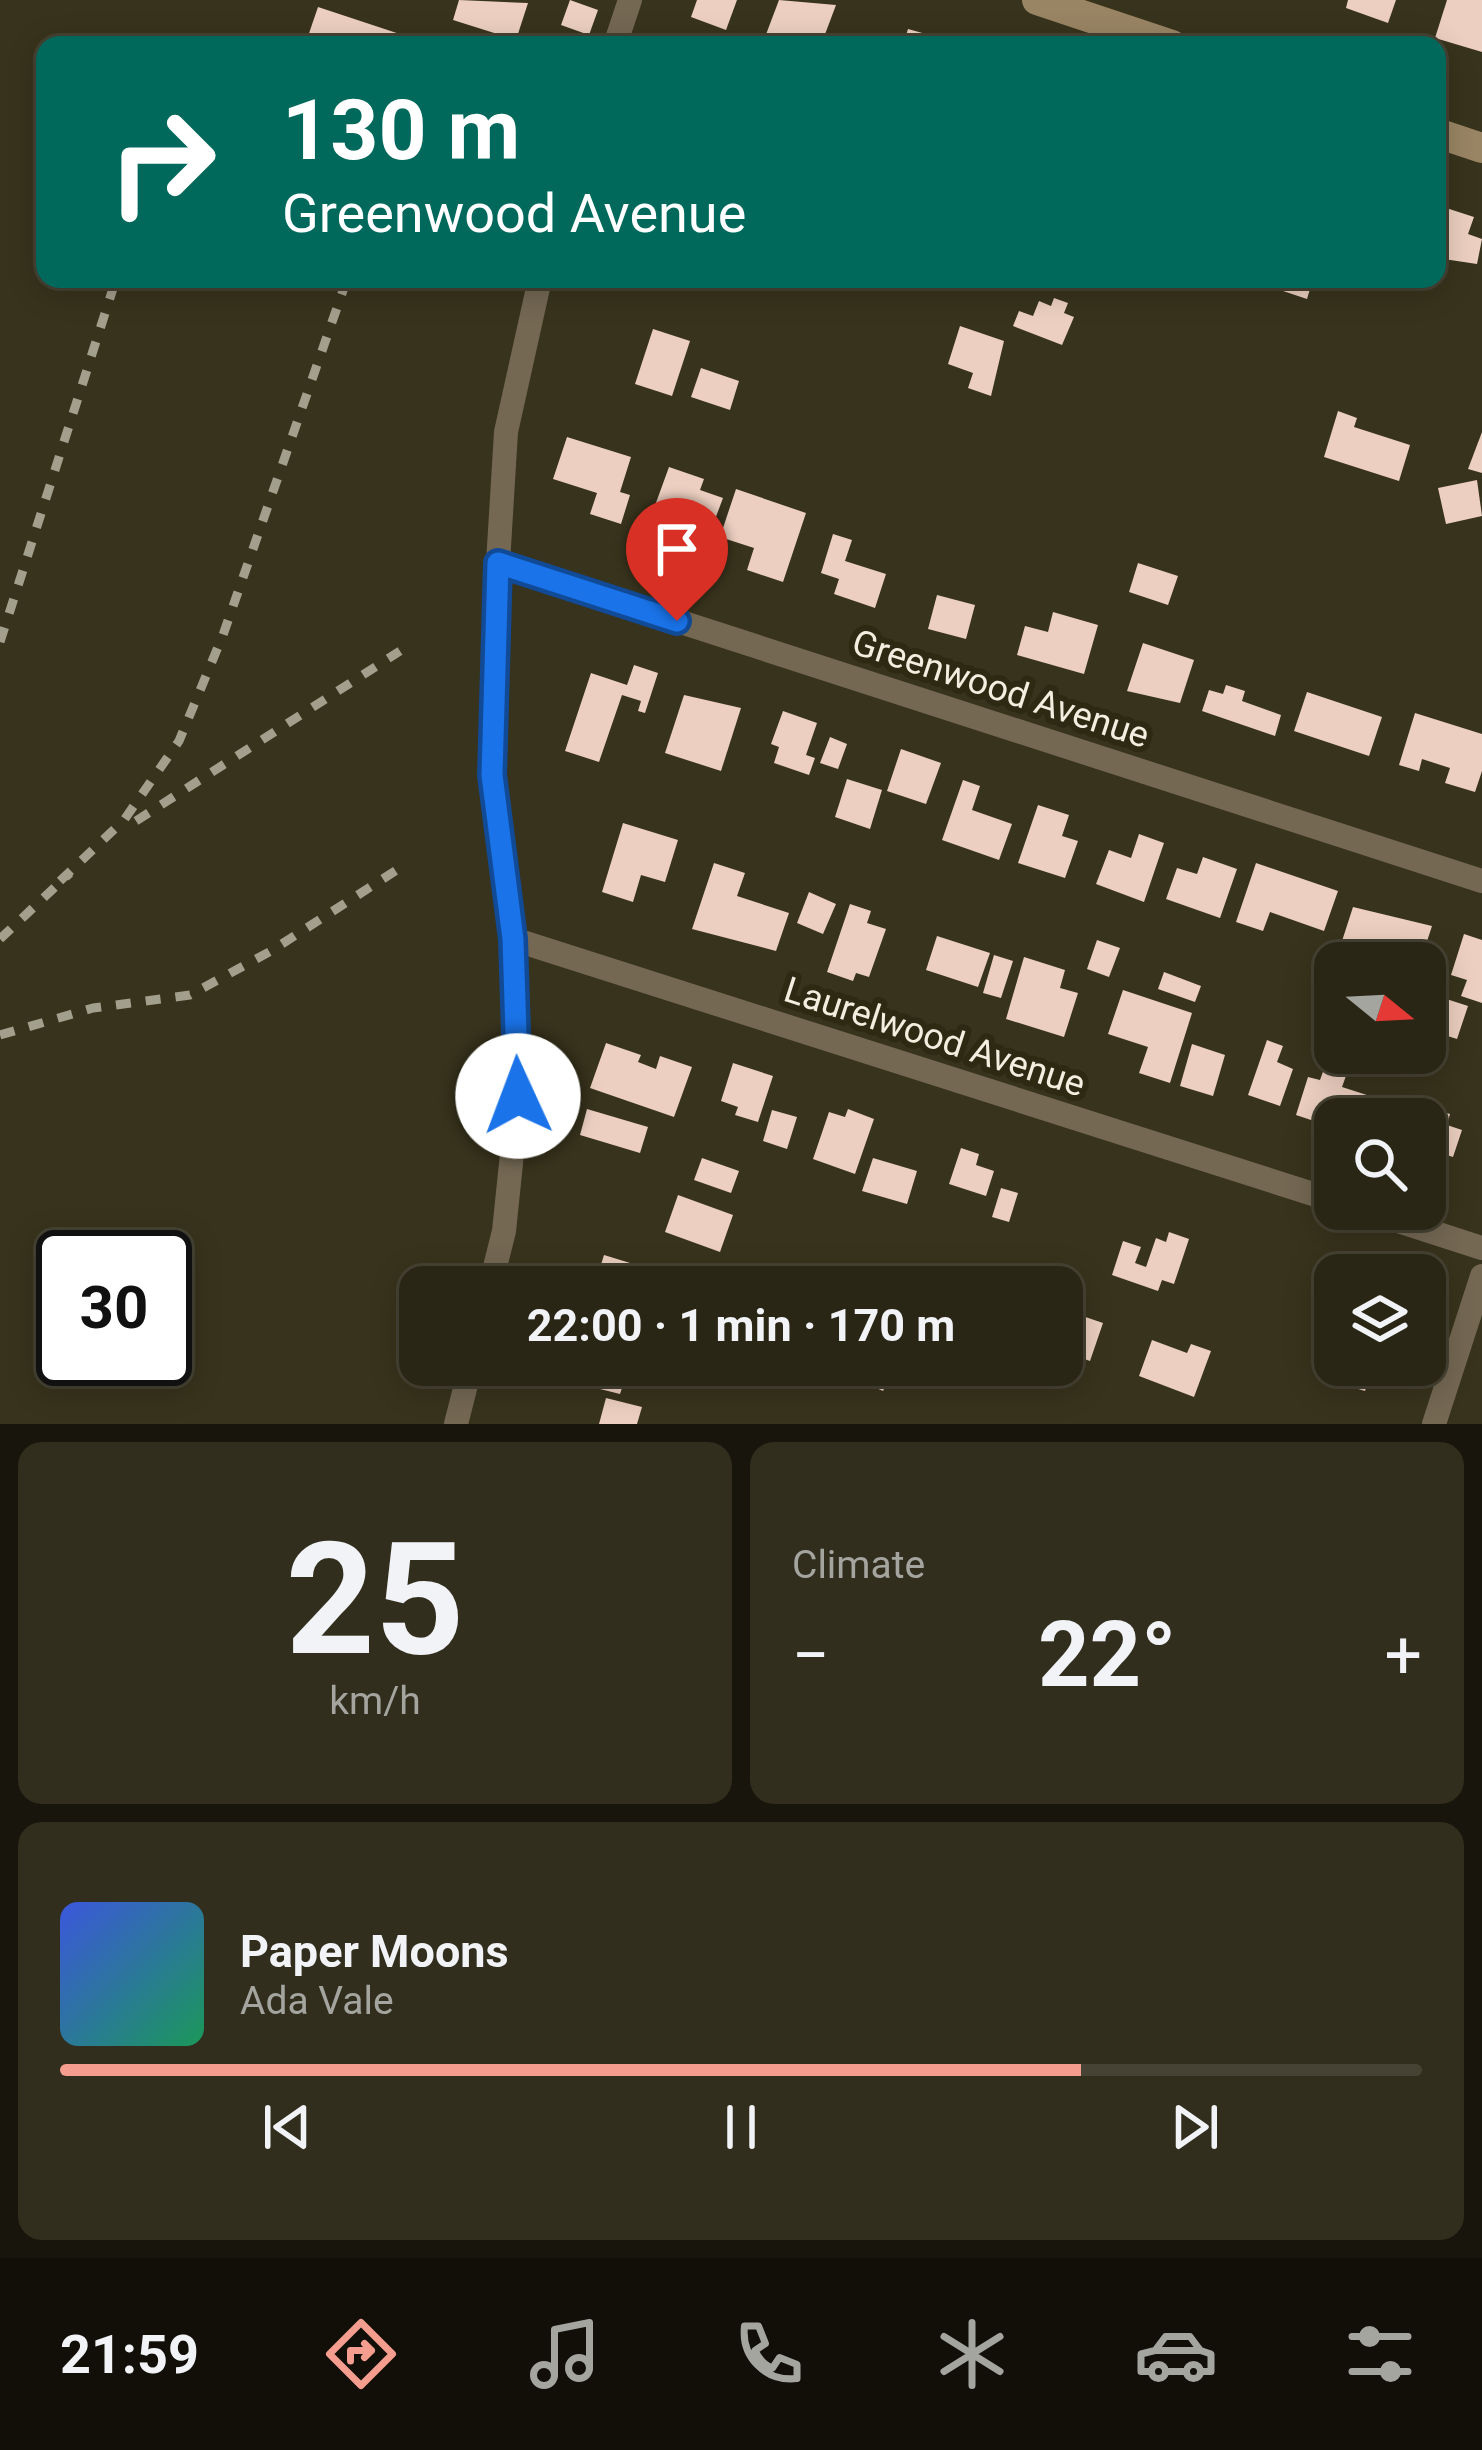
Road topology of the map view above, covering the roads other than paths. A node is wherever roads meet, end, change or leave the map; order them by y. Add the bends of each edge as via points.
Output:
1 (630, 0) edge
2 (1037, 0) edge
3 (618, 36) edge
4 (1145, 36) edge
5 (1446, 136) edge
6 (1482, 148) edge
7 (538, 288) edge
8 (498, 563) junction
9 (1482, 881) edge
10 (513, 939) junction
11 (1314, 1194) edge
12 (1428, 1230) edge
13 (1482, 1247) edge
14 (495, 1266) edge
15 (1482, 1276) edge
16 (466, 1386) edge
17 (456, 1424) edge
18 (1434, 1424) edge

1 - 3 street
2 - 4 main road
5 - 6 main road
7 - 8 street via 506,431
8 - 9 street, Greenwood Avenue
8 - 10 street via 492,775
10 - 11 street, Laurelwood Avenue
10 - 14 street via 518,1096
12 - 13 street
15 - 18 street
16 - 17 street

